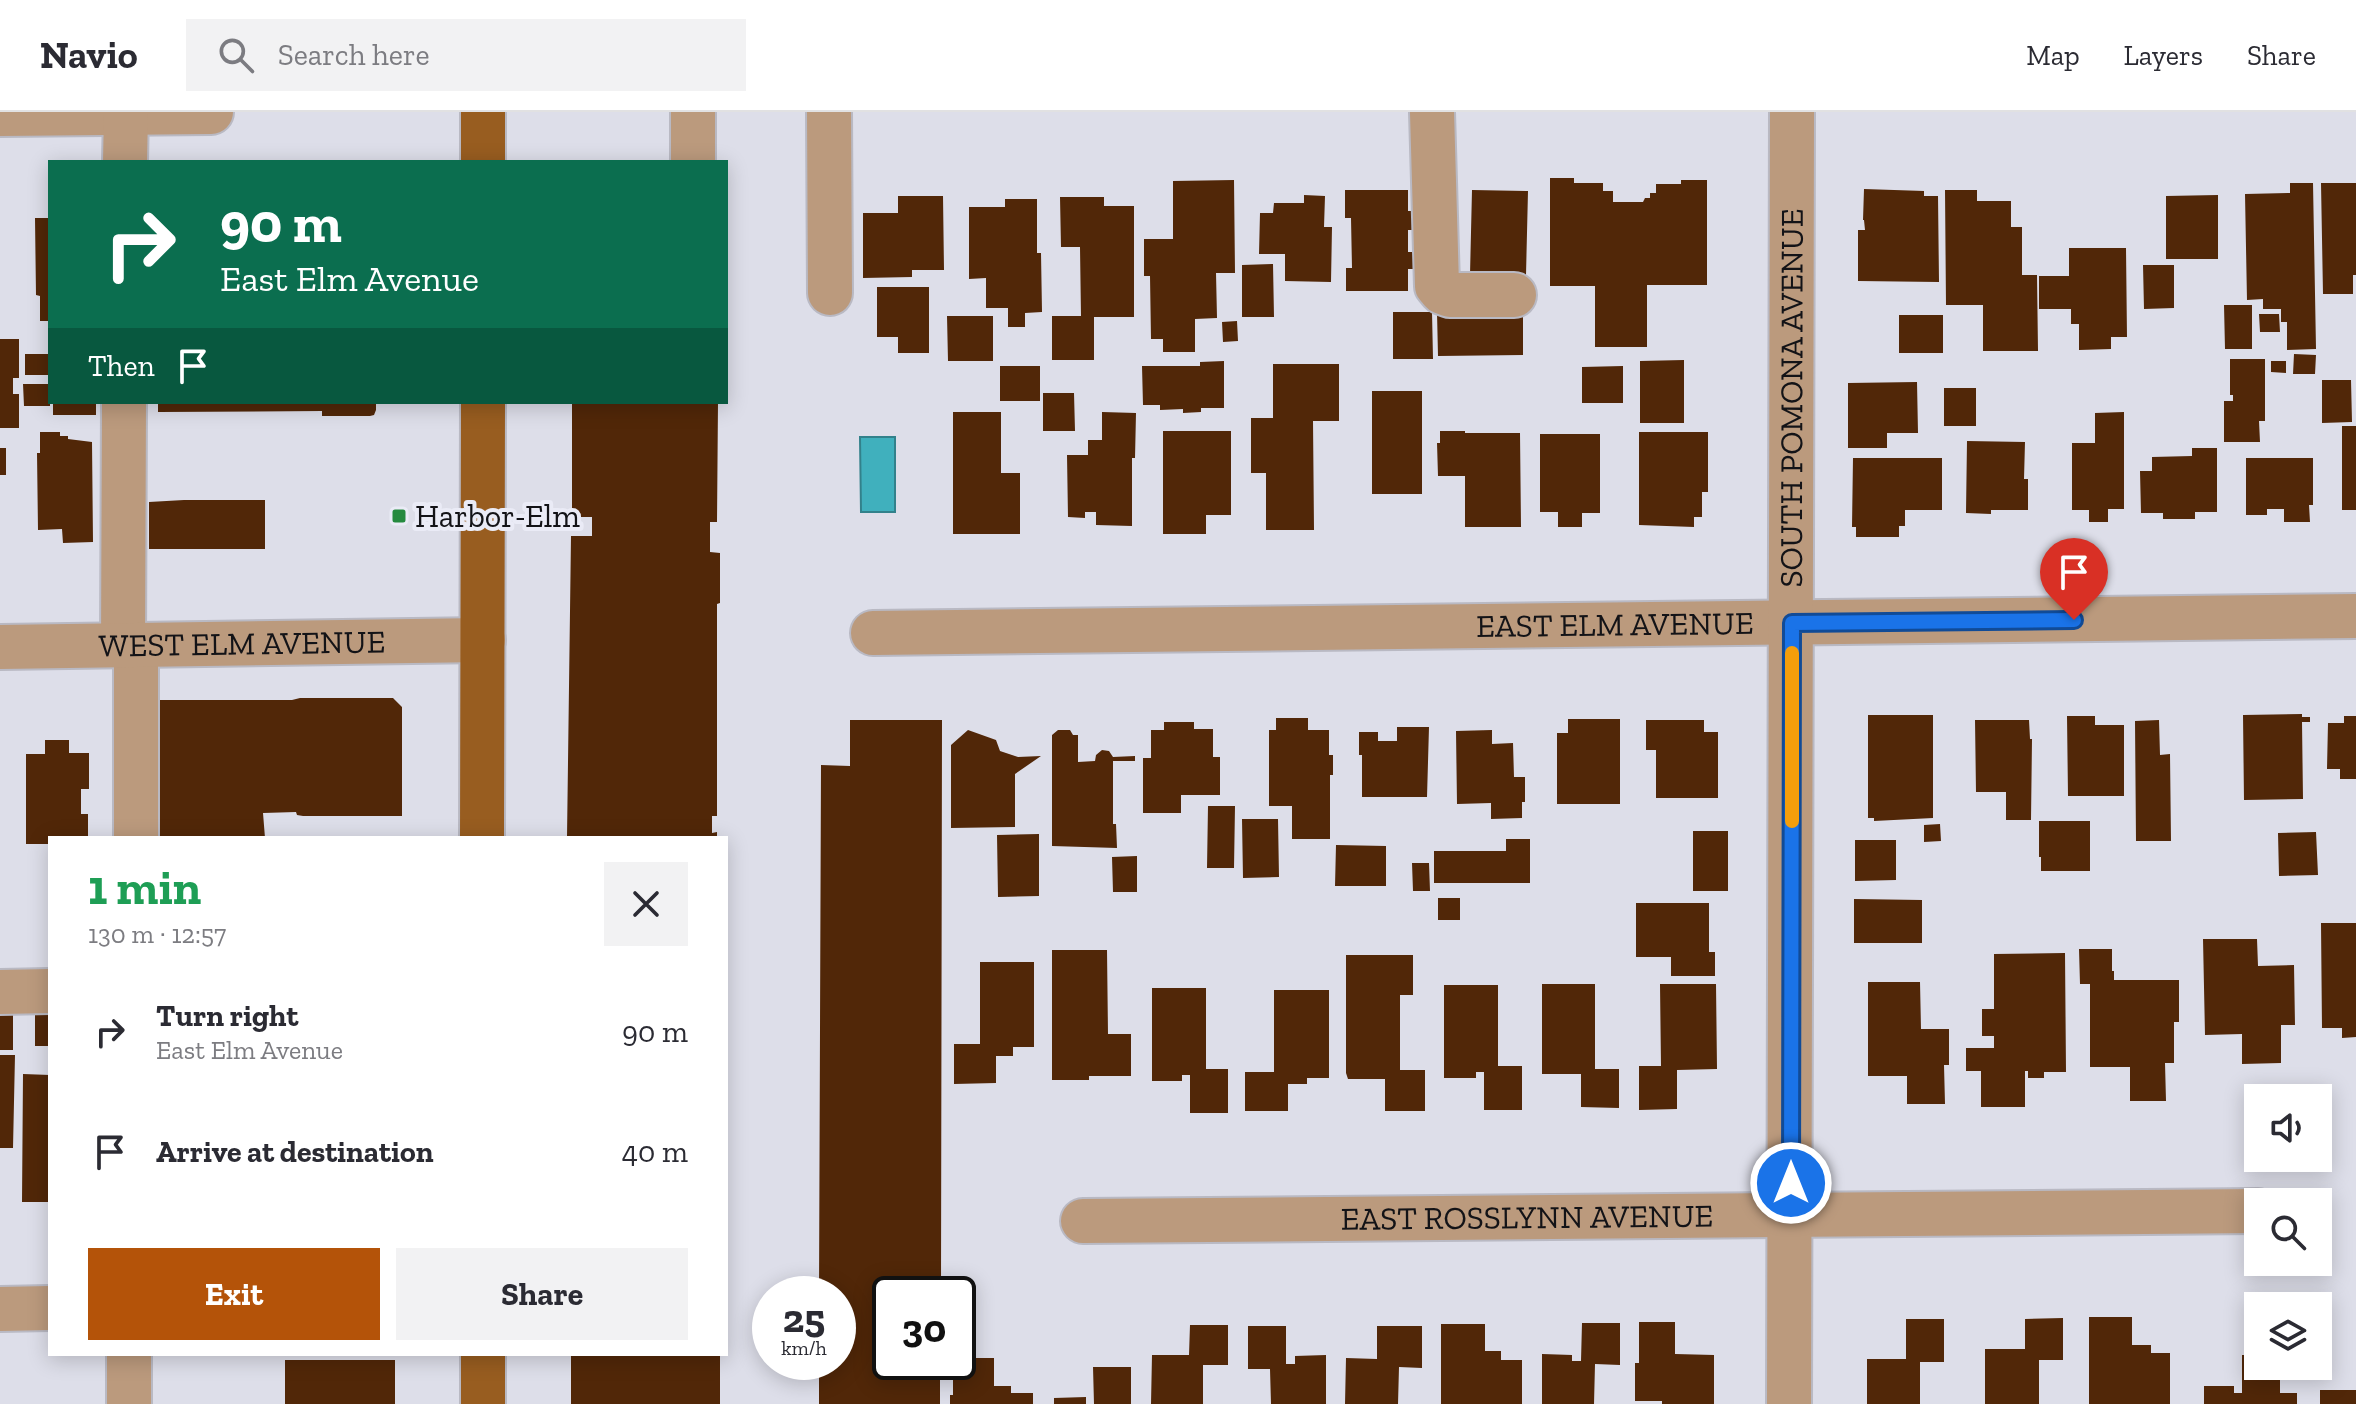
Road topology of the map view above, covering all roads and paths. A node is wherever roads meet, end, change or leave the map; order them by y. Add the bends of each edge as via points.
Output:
1 (192, 112) edge
2 (211, 112) edge
3 (483, 112) edge
4 (693, 112) edge
5 (829, 112) edge
6 (1432, 112) edge
7 (1792, 112) edge
8 (126, 113) edge
9 (0, 114) edge
10 (125, 160) edge
11 (483, 160) edge
12 (693, 160) edge
13 (830, 293) dead end
14 (1514, 295) dead end
15 (124, 404) edge
16 (483, 404) edge
17 (2356, 616) edge
18 (1792, 623) junction
19 (873, 633) dead end
20 (483, 640) junction
21 (129, 645) junction
22 (0, 647) edge
23 (136, 836) edge
24 (482, 836) edge
25 (48, 991) edge
26 (0, 992) edge
27 (2244, 1211) edge
28 (1791, 1214) junction
29 (1083, 1221) dead end
30 (48, 1308) edge
31 (0, 1309) edge
32 (129, 1356) edge
33 (483, 1356) edge
34 (129, 1404) edge
35 (483, 1404) edge
36 (1789, 1404) edge

1 - 2 street
1 - 8 street
3 - 11 main road
4 - 12 street
5 - 13 street
6 - 14 street via 1437,286 1450,295
7 - 18 street, SOUTH POMONA AVENUE
8 - 9 street
8 - 10 street
15 - 21 street
16 - 20 main road
17 - 18 street, EAST ELM AVENUE
18 - 19 street, EAST ELM AVENUE
18 - 28 street, SOUTH POMONA AVENUE
20 - 21 street, WEST ELM AVENUE
20 - 24 main road
21 - 22 street, WEST ELM AVENUE
21 - 23 street
25 - 26 street
27 - 28 street, EAST ROSSLYNN AVENUE
28 - 29 street, EAST ROSSLYNN AVENUE
28 - 36 street, SOUTH POMONA AVENUE
30 - 31 street
32 - 34 street
33 - 35 main road

